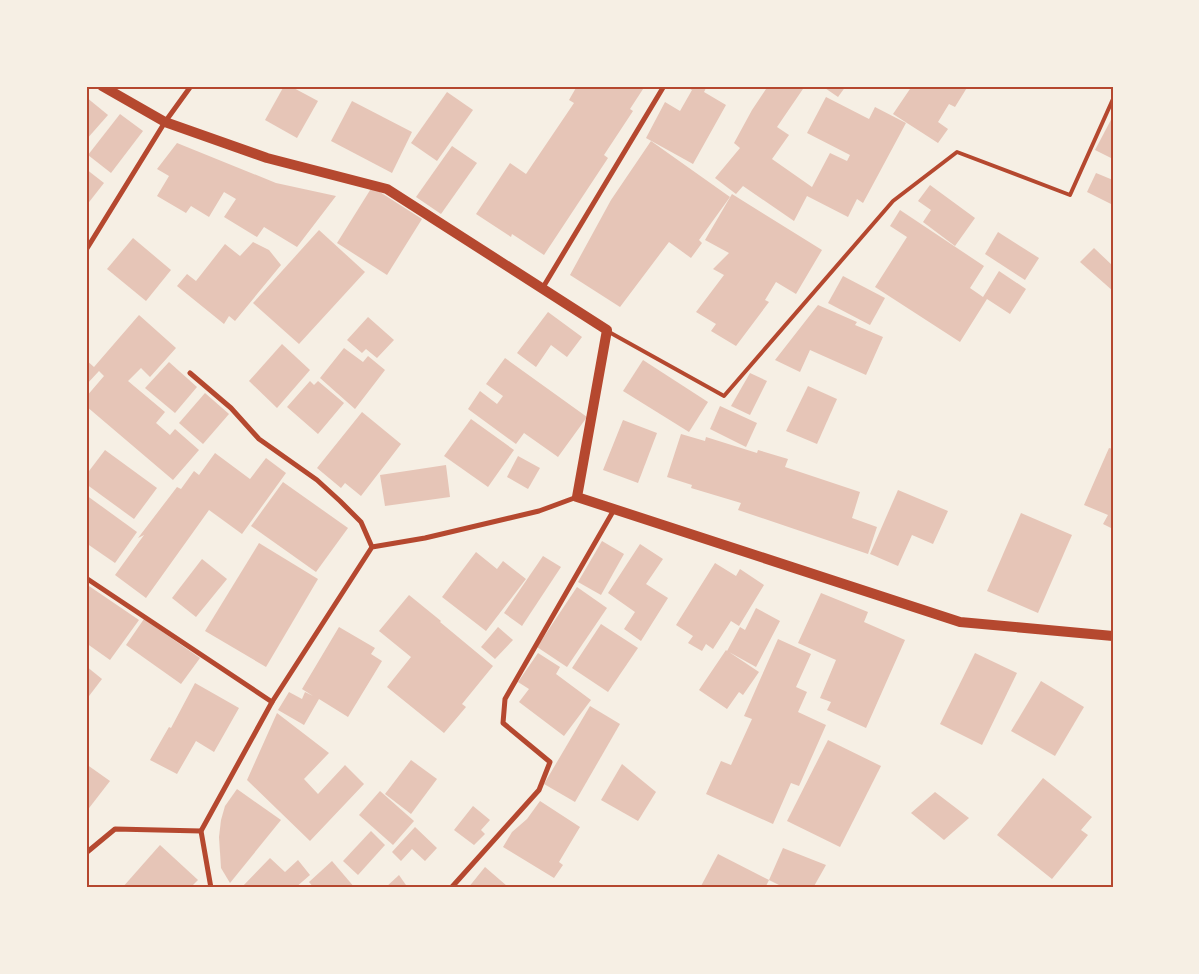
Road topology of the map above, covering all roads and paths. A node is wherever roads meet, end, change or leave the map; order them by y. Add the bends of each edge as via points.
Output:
1 (102, 86) edge
2 (191, 86) edge
3 (664, 86) edge
4 (1113, 99) edge
5 (165, 122) junction
6 (86, 250) edge
7 (542, 289) junction
8 (607, 330) junction
9 (190, 373) dead end
10 (577, 496) junction
11 (615, 508) junction
12 (372, 548) junction
13 (86, 578) edge
14 (1113, 636) edge
15 (272, 702) junction
16 (201, 831) junction
17 (86, 853) edge
18 (211, 888) edge
19 (451, 888) edge

1 - 5 main road
2 - 5 street
3 - 7 street
4 - 8 lane via 1070,195 958,152 894,200 724,396
5 - 6 street
5 - 7 main road via 267,158 387,189
7 - 8 main road
8 - 10 main road
9 - 12 street via 231,408 259,439 317,480 340,501 361,522
10 - 11 main road
10 - 12 street via 539,511
11 - 14 main road via 960,622
11 - 19 street via 505,699 503,723 550,762 539,790
12 - 15 street
13 - 15 street
15 - 16 street
16 - 17 street via 115,829
16 - 18 street

